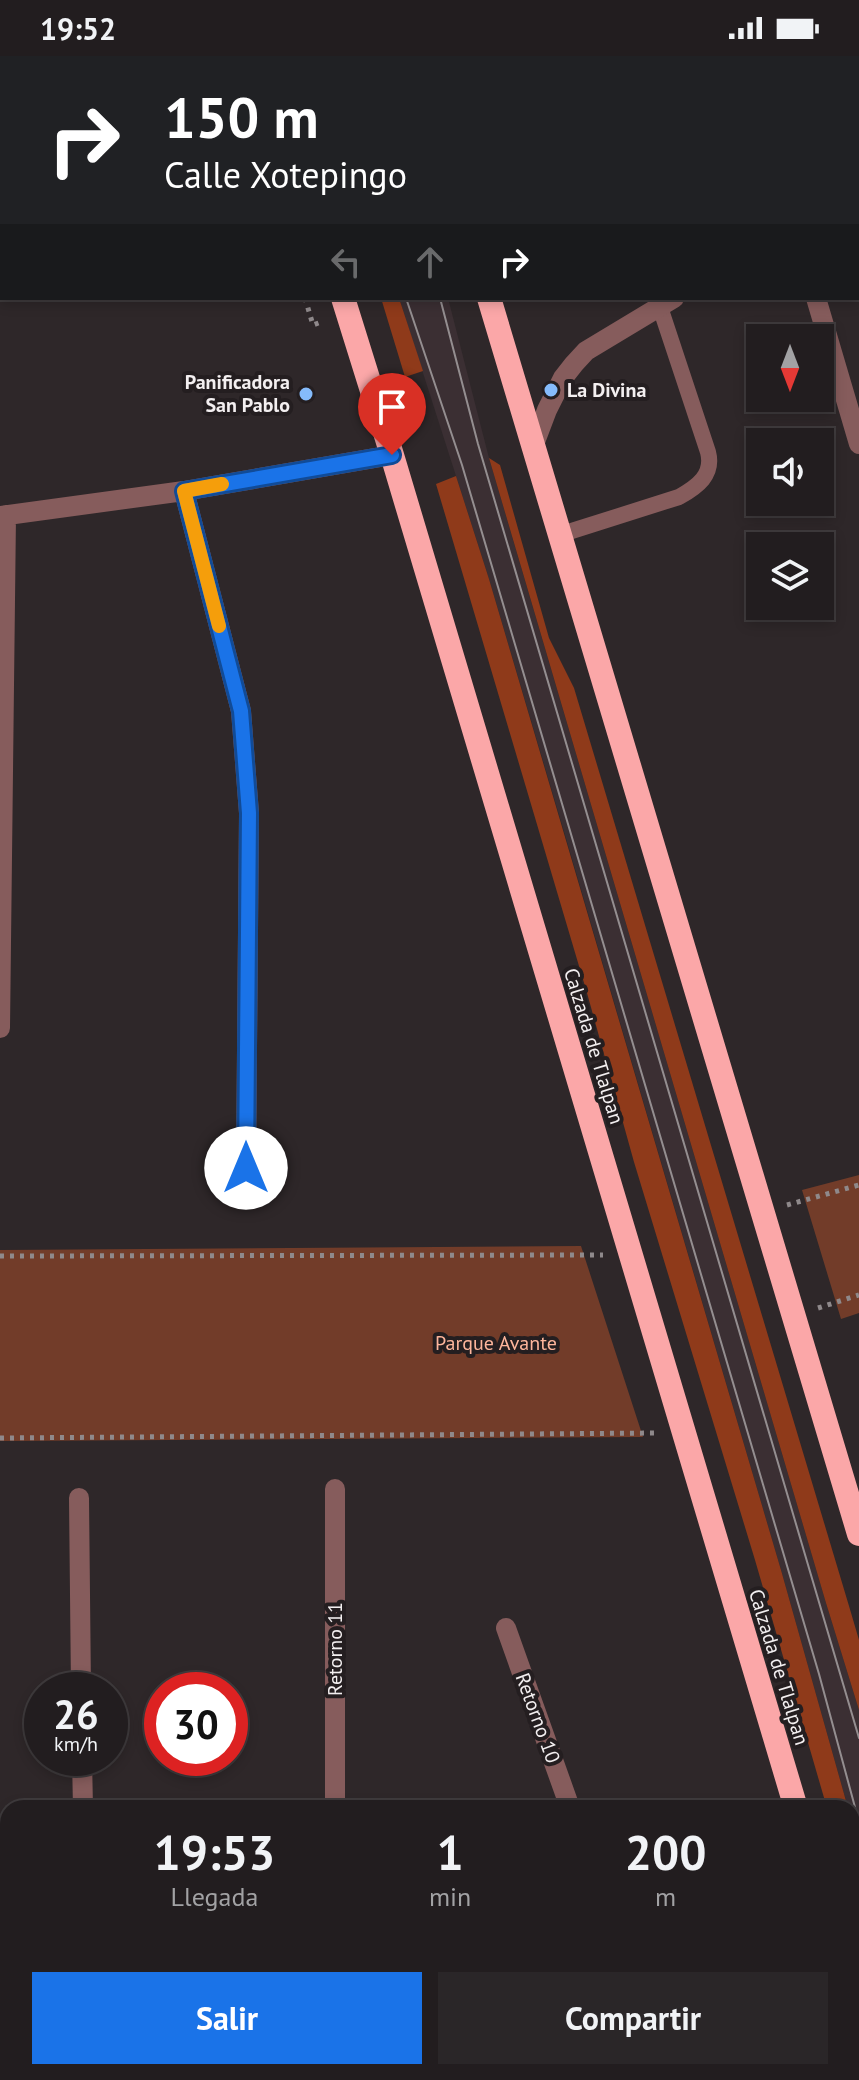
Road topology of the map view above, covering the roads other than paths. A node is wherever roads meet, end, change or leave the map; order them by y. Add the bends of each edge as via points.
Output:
1 (344, 300) edge
2 (490, 300) edge
3 (817, 300) edge
4 (667, 302) edge
5 (859, 444) edge
6 (533, 447) junction
7 (392, 455) junction
8 (184, 491) junction
9 (3, 515) edge
10 (559, 535) junction
11 (0, 1028) edge
12 (246, 1168) dead end
13 (335, 1489) dead end
14 (79, 1498) dead end
15 (859, 1534) edge
16 (506, 1628) dead end
17 (81, 1672) edge
18 (82, 1776) edge
19 (83, 1800) edge
20 (335, 1800) edge
21 (567, 1800) edge
22 (794, 1800) edge

1 - 7 highway, Calzada de Tlalpan
2 - 6 highway
3 - 5 street
4 - 6 street via 586,351 563,378
4 - 10 lane via 710,460 707,474 679,497
6 - 10 highway
7 - 8 street
7 - 22 highway, Calzada de Tlalpan
8 - 9 street
8 - 12 street via 241,711 249,813
9 - 11 street
10 - 15 highway
13 - 20 street, Retorno 11
14 - 17 street
16 - 21 street, Retorno 10
18 - 19 street

